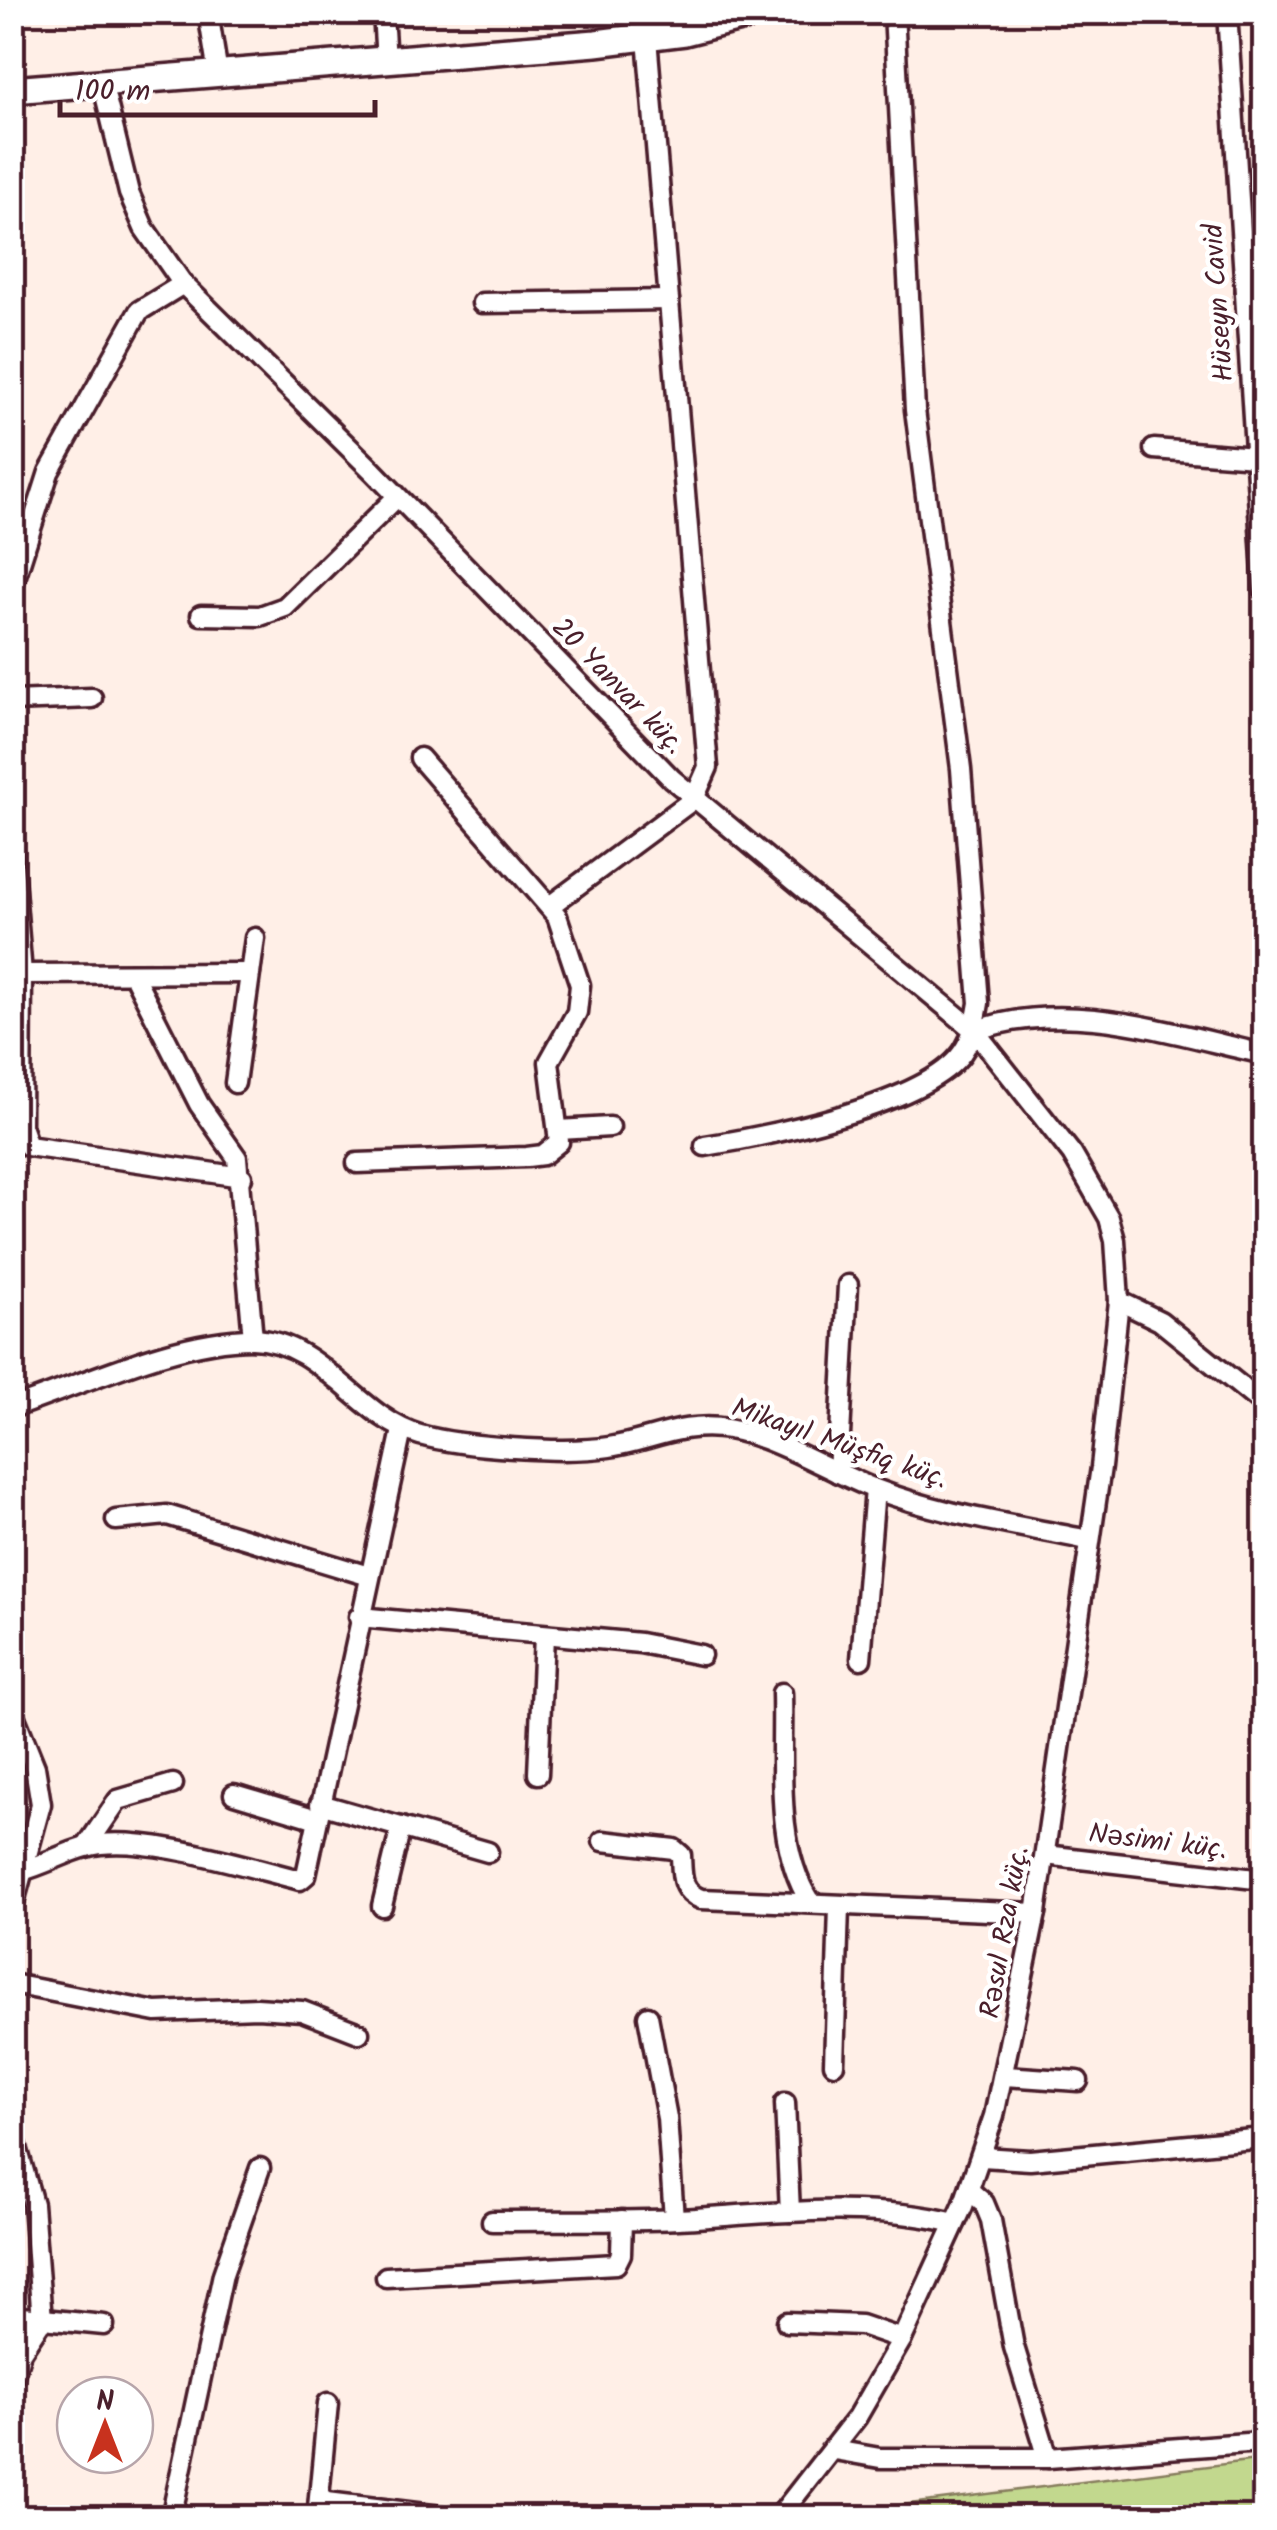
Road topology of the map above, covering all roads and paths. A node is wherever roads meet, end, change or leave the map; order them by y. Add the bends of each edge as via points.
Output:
1 (208, 12) edge
2 (383, 12) edge
3 (894, 12) edge
4 (1228, 12) edge
5 (756, 14) edge
6 (648, 38) junction
7 (386, 62) junction
8 (218, 74) junction
9 (102, 82) junction
10 (12, 90) edge
11 (182, 284) junction
12 (669, 300) junction
13 (482, 304) dead end
14 (1154, 449) dead end
15 (1255, 457) junction
16 (396, 496) junction
17 (12, 588) edge
18 (1264, 590) edge
19 (201, 615) dead end
20 (92, 698) dead end
21 (12, 701) edge
22 (420, 758) dead end
23 (694, 798) junction
24 (12, 853) edge
25 (551, 905) junction
26 (255, 938) dead end
27 (250, 973) junction
28 (22, 974) junction
29 (134, 976) junction
30 (974, 1031) junction
31 (1264, 1054) edge
32 (234, 1082) dead end
33 (610, 1127) dead end
34 (559, 1130) junction
35 (705, 1146) dead end
36 (356, 1163) dead end
37 (242, 1177) junction
38 (848, 1286) dead end
39 (1119, 1301) junction
40 (253, 1339) junction
41 (1264, 1406) edge
42 (12, 1408) edge
43 (402, 1430) junction
44 (838, 1473) junction
45 (875, 1489) junction
46 (116, 1520) dead end
47 (1088, 1540) junction
48 (369, 1576) junction
49 (359, 1617) junction
50 (544, 1635) junction
51 (701, 1655) dead end
52 (862, 1659) dead end
53 (782, 1693) dead end
54 (12, 1710) edge
55 (538, 1774) dead end
56 (173, 1784) dead end
57 (234, 1794) dead end
58 (319, 1812) junction
59 (400, 1827) junction
60 (603, 1841) dead end
61 (86, 1847) junction
62 (488, 1852) dead end
63 (1045, 1855) junction
64 (20, 1871) junction
65 (1264, 1880) edge
66 (810, 1902) junction
67 (382, 1906) dead end
68 (839, 1907) junction
69 (12, 1910) edge
70 (1036, 1913) junction
71 (12, 1984) edge
72 (648, 2016) dead end
73 (360, 2033) dead end
74 (834, 2064) dead end
75 (1005, 2076) junction
76 (1078, 2081) dead end
77 (785, 2103) dead end
78 (12, 2129) edge
79 (1264, 2138) edge
80 (982, 2158) junction
81 (260, 2168) dead end
82 (969, 2190) junction
83 (790, 2212) junction
84 (674, 2219) junction
85 (622, 2220) junction
86 (492, 2221) dead end
87 (955, 2223) junction
88 (386, 2277) dead end
89 (12, 2316) edge
90 (42, 2320) junction
91 (787, 2322) dead end
92 (104, 2325) dead end
93 (902, 2339) junction
94 (12, 2382) edge
95 (328, 2403) dead end
96 (1260, 2442) dead end
97 (834, 2450) junction
98 (1048, 2458) junction
99 (318, 2509) edge
100 (171, 2518) edge
101 (457, 2518) edge
102 (778, 2518) edge

1 - 8 street
2 - 7 street
3 - 30 street via 915,410 961,768 978,985
4 - 15 street, Hüseyn Cavid
5 - 6 street
6 - 7 street
6 - 12 street
7 - 8 street
8 - 9 street
9 - 10 street
9 - 11 street, 20 Yanvar küç. via 129,193
11 - 16 street, 20 Yanvar küç.
11 - 17 street via 139,311 48,472
12 - 13 street
12 - 23 street via 708,767
14 - 15 street
15 - 18 street, Hüseyn Cavid
16 - 19 street via 285,607 260,616
16 - 23 street, 20 Yanvar küç.
20 - 21 street
22 - 25 street
23 - 25 street
23 - 30 street, 20 Yanvar küç.
24 - 28 street
25 - 34 street via 580,985 577,1012 550,1062
26 - 27 street
27 - 29 street
27 - 32 street
28 - 29 street
28 - 37 street via 21,1126 28,1146
29 - 37 street
30 - 31 street via 1008,1019 1054,1016
30 - 35 street via 960,1056 878,1103 787,1132
30 - 39 street, 20 Yanvar küç. via 1094,1188 1115,1240
33 - 34 street
34 - 36 street via 559,1142 543,1155
37 - 40 street
38 - 44 street
39 - 41 street via 1160,1322
39 - 47 street, Rəsul Rza küç.
40 - 42 street, Mikayıl Müşfiq küç. via 189,1349
40 - 43 street, Mikayıl Müşfiq küç. via 292,1350 326,1370
43 - 44 street, Mikayıl Müşfiq küç. via 579,1450 706,1426 759,1438
43 - 48 street
44 - 45 street, Mikayıl Müşfiq küç.
45 - 47 street, Mikayıl Müşfiq küç.
45 - 52 street
46 - 48 street via 167,1515
47 - 63 street, Rəsul Rza küç.
48 - 49 street
49 - 50 street
49 - 58 street
50 - 51 street
50 - 55 street
53 - 66 street via 786,1833 795,1879
54 - 64 street via 35,1767 41,1804
56 - 61 street via 118,1800
57 - 58 street
58 - 59 street
58 - 61 street via 300,1880 210,1856
59 - 62 street
59 - 67 street
60 - 66 street via 674,1850 681,1855 683,1885 701,1899
61 - 64 street
63 - 65 street, Nəsimi küç.
63 - 70 street, Rəsul Rza küç.
64 - 69 street
66 - 68 street
68 - 70 street
68 - 74 street
70 - 75 street, Rəsul Rza küç.
71 - 73 street via 156,2012 302,2012
72 - 84 street
75 - 76 street
75 - 80 street, Rəsul Rza küç.
77 - 83 street
78 - 90 street via 33,2204
79 - 80 street via 1030,2160
80 - 82 street, Rəsul Rza küç.
81 - 100 street via 223,2274
82 - 87 street, Rəsul Rza küç.
82 - 98 street via 991,2220 1014,2348
83 - 84 street
83 - 87 street via 912,2213
84 - 85 street
85 - 86 street
85 - 88 street via 616,2264
87 - 93 street, Rəsul Rza küç.
89 - 90 street
90 - 92 street
90 - 94 street
91 - 93 street via 862,2326
93 - 97 street, Rəsul Rza küç.
95 - 99 street
96 - 98 street
97 - 98 street via 880,2458
97 - 102 street, Rəsul Rza küç.
99 - 101 street

